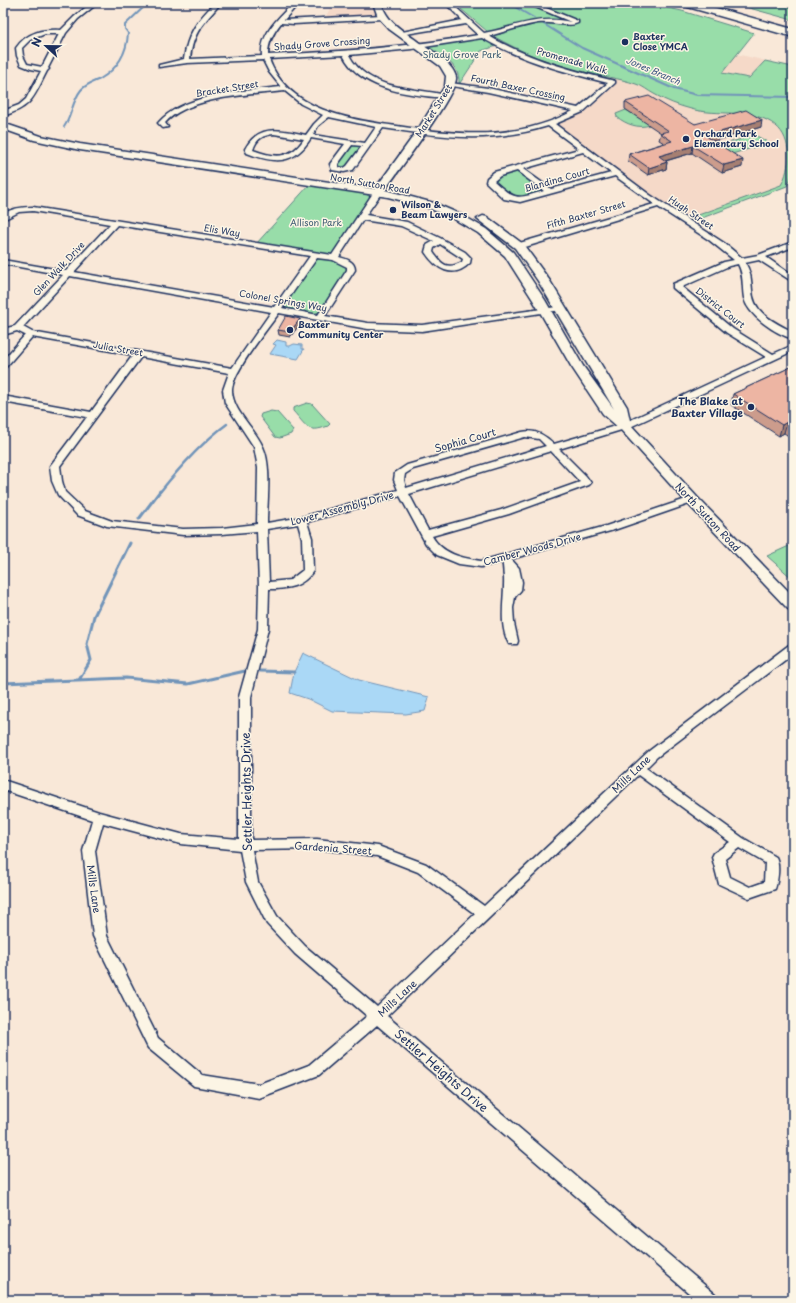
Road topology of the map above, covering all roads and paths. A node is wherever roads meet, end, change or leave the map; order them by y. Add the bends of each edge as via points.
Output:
1 (92, 3) edge
2 (218, 3) edge
3 (296, 3) edge
4 (377, 3) edge
5 (448, 3) edge
6 (529, 3) edge
7 (681, 4) edge
8 (707, 5) edge
9 (558, 14) junction
10 (382, 17) junction
11 (552, 20) junction
12 (280, 21) junction
13 (468, 22) junction
14 (793, 27) edge
15 (64, 32) junction
16 (793, 33) edge
17 (402, 34) junction
18 (484, 35) junction
19 (419, 46) junction
20 (345, 52) junction
21 (266, 57) junction
22 (187, 61) junction
23 (161, 66) dead end
24 (46, 69) junction
25 (452, 84) junction
26 (286, 89) junction
27 (444, 96) junction
28 (581, 111) junction
29 (3, 114) edge
30 (328, 114) junction
31 (3, 117) edge
32 (550, 124) junction
33 (3, 126) edge
34 (380, 126) junction
35 (165, 127) dead end
36 (421, 132) junction
37 (308, 137) junction
38 (350, 142) junction
39 (367, 145) junction
40 (585, 149) junction
41 (519, 168) junction
42 (618, 173) junction
43 (380, 189) junction
44 (550, 192) junction
45 (660, 204) junction
46 (361, 217) junction
47 (3, 218) edge
48 (115, 223) junction
49 (439, 242) dead end
50 (793, 244) edge
51 (519, 246) junction
52 (314, 256) junction
53 (760, 257) junction
54 (334, 258) junction
55 (3, 262) edge
56 (741, 262) junction
57 (68, 274) junction
58 (793, 280) edge
59 (561, 308) junction
60 (276, 310) junction
61 (544, 311) junction
62 (320, 318) junction
63 (18, 328) junction
64 (3, 332) edge
65 (30, 334) junction
66 (793, 336) edge
67 (793, 348) edge
68 (139, 353) junction
69 (772, 357) junction
70 (3, 365) edge
71 (234, 371) junction
72 (3, 399) edge
73 (93, 415) junction
74 (625, 426) junction
75 (553, 447) junction
76 (403, 492) junction
77 (692, 500) junction
78 (302, 520) junction
79 (262, 527) junction
80 (425, 534) junction
81 (506, 561) junction
82 (264, 586) junction
83 (793, 605) edge
84 (512, 641) dead end
85 (793, 648) edge
86 (637, 768) junction
87 (3, 784) edge
88 (99, 817) junction
89 (739, 842) junction
90 (245, 845) junction
91 (485, 914) junction
92 (377, 1016) junction
93 (709, 1300) edge

1 - 15 street
2 - 22 street via 194,29
3 - 12 street
4 - 10 main road, Market Street
5 - 13 street, Promenade Walk
6 - 9 street
7 - 8 highway
8 - 14 highway
8 - 16 highway
9 - 11 street
9 - 11 street, Shady Grove Crossing via 576,22 571,24
10 - 12 street
10 - 17 main road, Market Street
11 - 18 street, Shady Grove Crossing via 520,24 501,32
12 - 21 street via 267,40
13 - 17 street
13 - 18 street, Promenade Walk
15 - 24 street
15 - 24 street via 33,34 19,48 24,65
17 - 19 main road, Market Street
18 - 19 street, Shady Grove Crossing
18 - 28 street, Promenade Walk via 538,61 613,82
19 - 20 street, Shady Grove Crossing
19 - 25 main road, Market Street via 446,67 452,76
20 - 21 street, Shady Grove Crossing
20 - 27 street via 354,69 383,85 399,90
21 - 22 street, Shady Grove Crossing
21 - 26 street via 272,73
22 - 23 street, Shady Grove Crossing
24 - 29 street via 29,100
25 - 27 main road, Market Street
25 - 28 street, Fourth Baxer Crossing
26 - 30 street via 302,102
26 - 35 street, Bracket Street via 219,97 194,103 164,118 160,123
27 - 36 main road, Market Street
28 - 32 street
30 - 34 street
30 - 37 street
31 - 43 main road, North Sutton Road via 61,136
32 - 36 street via 516,132 475,136
32 - 40 street, Hugh Street
33 - 43 main road, North Sutton Road via 38,138 80,147
34 - 36 street
34 - 39 street
36 - 43 main road, Market Street
37 - 37 street via 294,154 288,157 265,156 249,149 255,138 268,132
37 - 38 street
38 - 39 street
38 - 39 street via 334,164 335,168 350,168
40 - 41 street, Blandina Court
40 - 42 street, Hugh Street
41 - 44 street
41 - 44 street, Blandina Court via 494,176 490,182 507,197 515,200
42 - 44 street, Blandina Court
42 - 45 street, Hugh Street
43 - 46 street
43 - 51 main road, North Sutton Road via 420,194 460,207 486,221
43 - 61 main road, North Sutton Road via 439,209 482,231 509,254 536,294
45 - 51 street, Fifth Baxter Street
45 - 56 street, Hugh Street via 724,246
46 - 49 street via 404,224
46 - 54 street
47 - 48 street, Elis Way via 12,212 28,209
48 - 52 street, Elis Way
48 - 57 street, Glen Walk Drive
50 - 53 street
51 - 59 main road, North Sutton Road
52 - 54 street, Elis Way
52 - 60 street
53 - 56 street
53 - 58 street
54 - 62 street, Elis Way via 348,263 352,268
55 - 57 street, Colonel Springs Way
56 - 66 street, Hugh Street via 746,272 749,299 753,308
56 - 69 street, District Court via 727,264 676,286 730,331
57 - 60 street, Colonel Springs Way
57 - 63 street, Glen Walk Drive
59 - 61 street, Colonel Springs Way
59 - 74 main road, North Sutton Road via 620,407
60 - 62 street, Colonel Springs Way
60 - 71 street
61 - 62 street, Colonel Springs Way via 422,328 368,326
61 - 74 main road, North Sutton Road via 608,411
63 - 64 street
63 - 65 street, Julia Street
65 - 68 street, Julia Street
65 - 70 street
67 - 69 street, Lower Assembly Drive
68 - 71 street, Julia Street
68 - 73 street, Lower Assembly Drive
69 - 74 street, Lower Assembly Drive
71 - 79 street via 228,390 230,403 259,448 263,468
72 - 73 street
73 - 79 street, Lower Assembly Drive via 55,466 61,493 81,512 111,524 164,531 222,531
74 - 75 street, Lower Assembly Drive
74 - 77 main road, North Sutton Road
75 - 76 street, Lower Assembly Drive
75 - 76 street, Sophia Court via 536,434 525,434 410,467 402,471 398,478
75 - 80 street via 583,478 586,483 584,485 505,512
76 - 78 street, Lower Assembly Drive
76 - 80 street, Camber Woods Drive
77 - 81 street, Camber Woods Drive
77 - 83 main road, North Sutton Road
78 - 79 street, Lower Assembly Drive
78 - 82 street via 307,538 308,571 302,579 290,585
79 - 82 street, Settler Heights Drive
80 - 81 street, Camber Woods Drive via 441,553 459,561 481,564
81 - 84 street via 514,581 509,590 506,613
82 - 90 street, Settler Heights Drive via 262,629 245,697
85 - 86 street, Mills Lane
86 - 89 street
86 - 91 street, Mills Lane
87 - 88 street, Gardenia Street
88 - 90 street, Gardenia Street via 180,839
88 - 92 street, Mills Lane via 89,851 100,936 153,1043 199,1080 259,1091 312,1071
89 - 89 street via 718,857 724,880 749,893 770,885 772,861
90 - 91 street, Gardenia Street via 317,844 378,851 422,868
90 - 92 street, Settler Heights Drive via 252,882 272,920 300,950
91 - 92 street, Mills Lane
92 - 93 street, Settler Heights Drive

